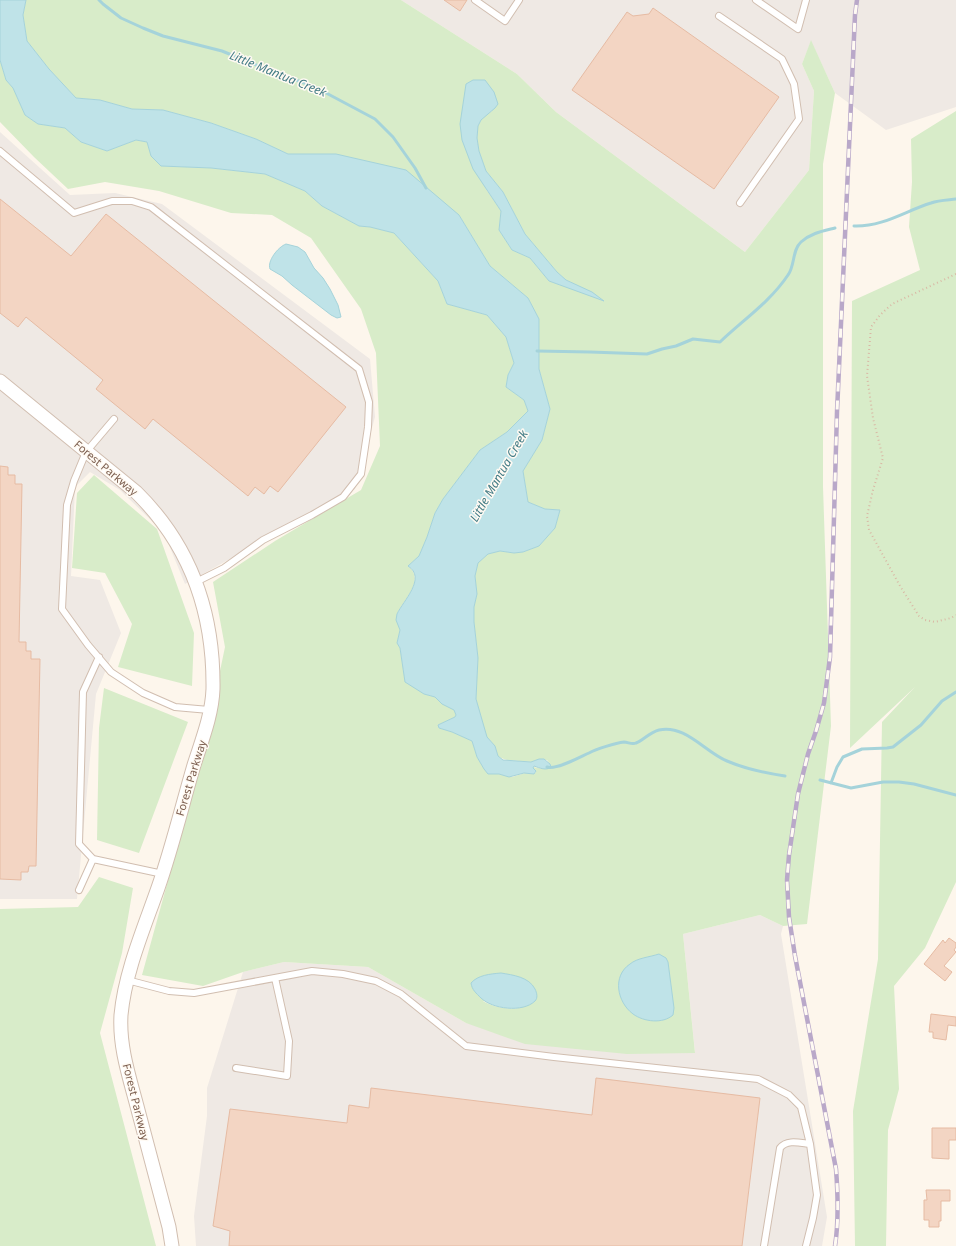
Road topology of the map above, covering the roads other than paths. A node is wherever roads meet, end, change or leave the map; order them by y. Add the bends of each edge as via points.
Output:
1 (475, 0) edge
2 (519, 0) edge
3 (756, 0) edge
4 (806, 0) edge
5 (719, 16) dead end
6 (0, 151) edge
7 (740, 203) dead end
8 (0, 381) edge
9 (114, 419) dead end
10 (86, 452) junction
11 (196, 582) junction
12 (99, 657) junction
13 (210, 710) junction
14 (93, 859) junction
15 (163, 874) junction
16 (79, 890) dead end
17 (274, 978) junction
18 (127, 980) junction
19 (236, 1068) dead end
20 (810, 1144) junction
21 (172, 1246) edge
22 (764, 1246) edge
23 (806, 1246) edge

1 - 2 lane via 505,21
3 - 4 lane via 798,29
5 - 7 lane via 782,59 794,84 799,119
6 - 11 lane via 74,213 112,201 132,201 151,206 359,369 369,402 368,427 360,474 348,491 312,515 263,540 224,568
8 - 10 street, Forest Parkway
9 - 10 lane
10 - 11 street, Forest Parkway via 150,506 178,545
10 - 12 lane via 67,505 62,609
11 - 13 street, Forest Parkway via 206,615 210,648 213,690
12 - 13 lane via 111,672 143,693 175,707
12 - 14 lane via 83,692 79,844
13 - 15 street, Forest Parkway
14 - 15 lane
14 - 16 lane
15 - 18 street, Forest Parkway
17 - 18 lane via 194,993 169,991
17 - 19 lane via 289,1042 287,1076
17 - 20 lane via 312,971 376,981 401,994 466,1046 758,1078 788,1095 801,1107
18 - 21 street, Forest Parkway via 121,1015 121,1042
20 - 22 lane via 788,1142 780,1148
20 - 23 lane via 817,1195

